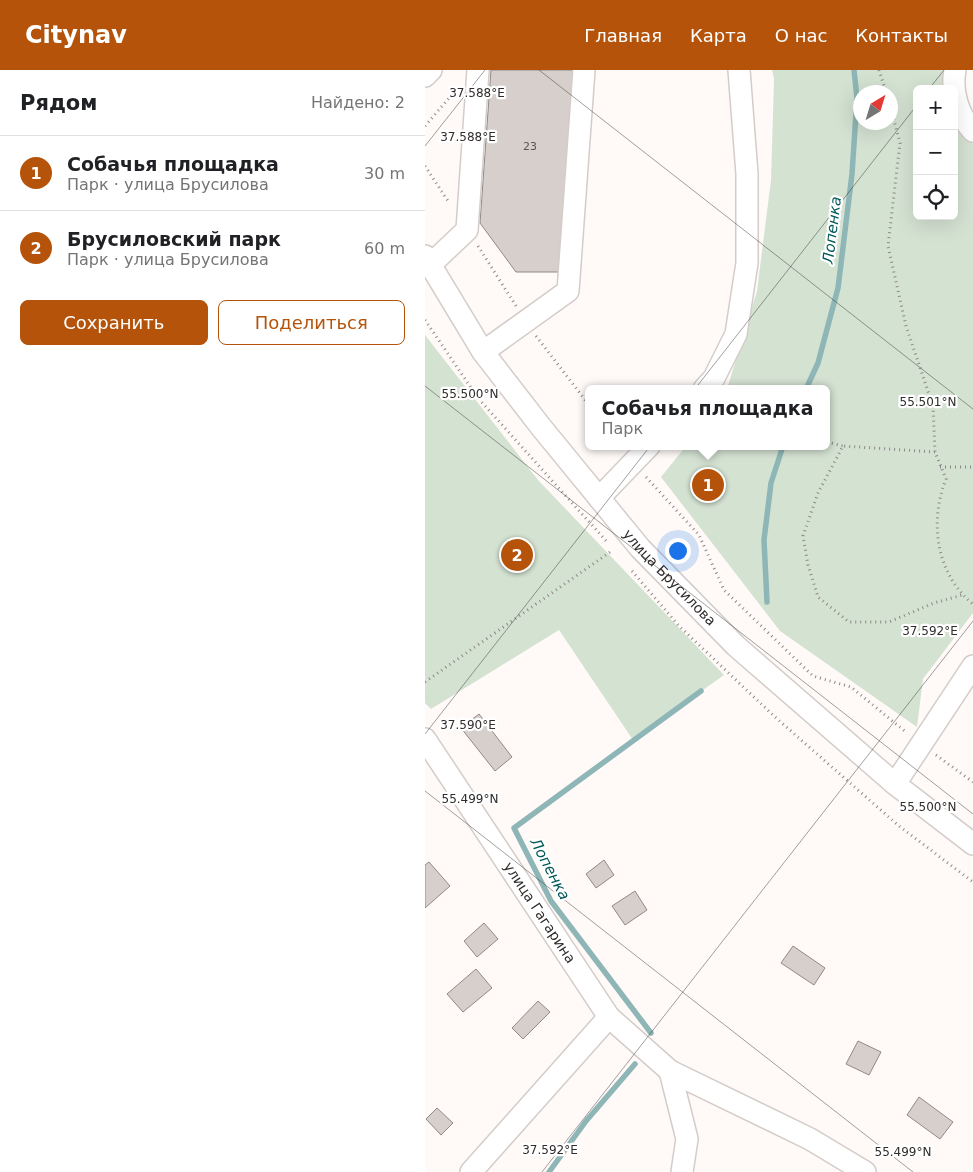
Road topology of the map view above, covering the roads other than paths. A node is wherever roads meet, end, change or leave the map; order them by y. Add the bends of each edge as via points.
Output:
1 (431, 70) edge
2 (478, 70) edge
3 (584, 70) edge
4 (739, 70) edge
5 (955, 70) edge
6 (425, 76) edge
7 (973, 130) edge
8 (428, 260) edge
9 (483, 352) junction
10 (708, 385) edge
11 (645, 450) edge
12 (599, 498) junction
13 (973, 666) edge
14 (425, 739) edge
15 (895, 784) junction
16 (973, 844) edge
17 (609, 1017) junction
18 (670, 1071) junction
19 (471, 1172) edge
20 (682, 1172) edge
21 (865, 1172) edge

1 - 6 street
2 - 8 street via 467,230
3 - 9 street via 568,291
4 - 10 street via 747,174 747,263 736,334
5 - 7 street via 956,103
8 - 9 street, улица Брусилова
9 - 12 street, улица Брусилова
11 - 12 street
12 - 15 street, улица Брусилова via 640,548 736,646
13 - 15 street
14 - 17 street, улица Гагарина
15 - 16 street, улица Брусилова
17 - 18 street, улица Гагарина
17 - 19 street
18 - 20 street via 687,1139
18 - 21 street, улица Гагарина via 810,1139

